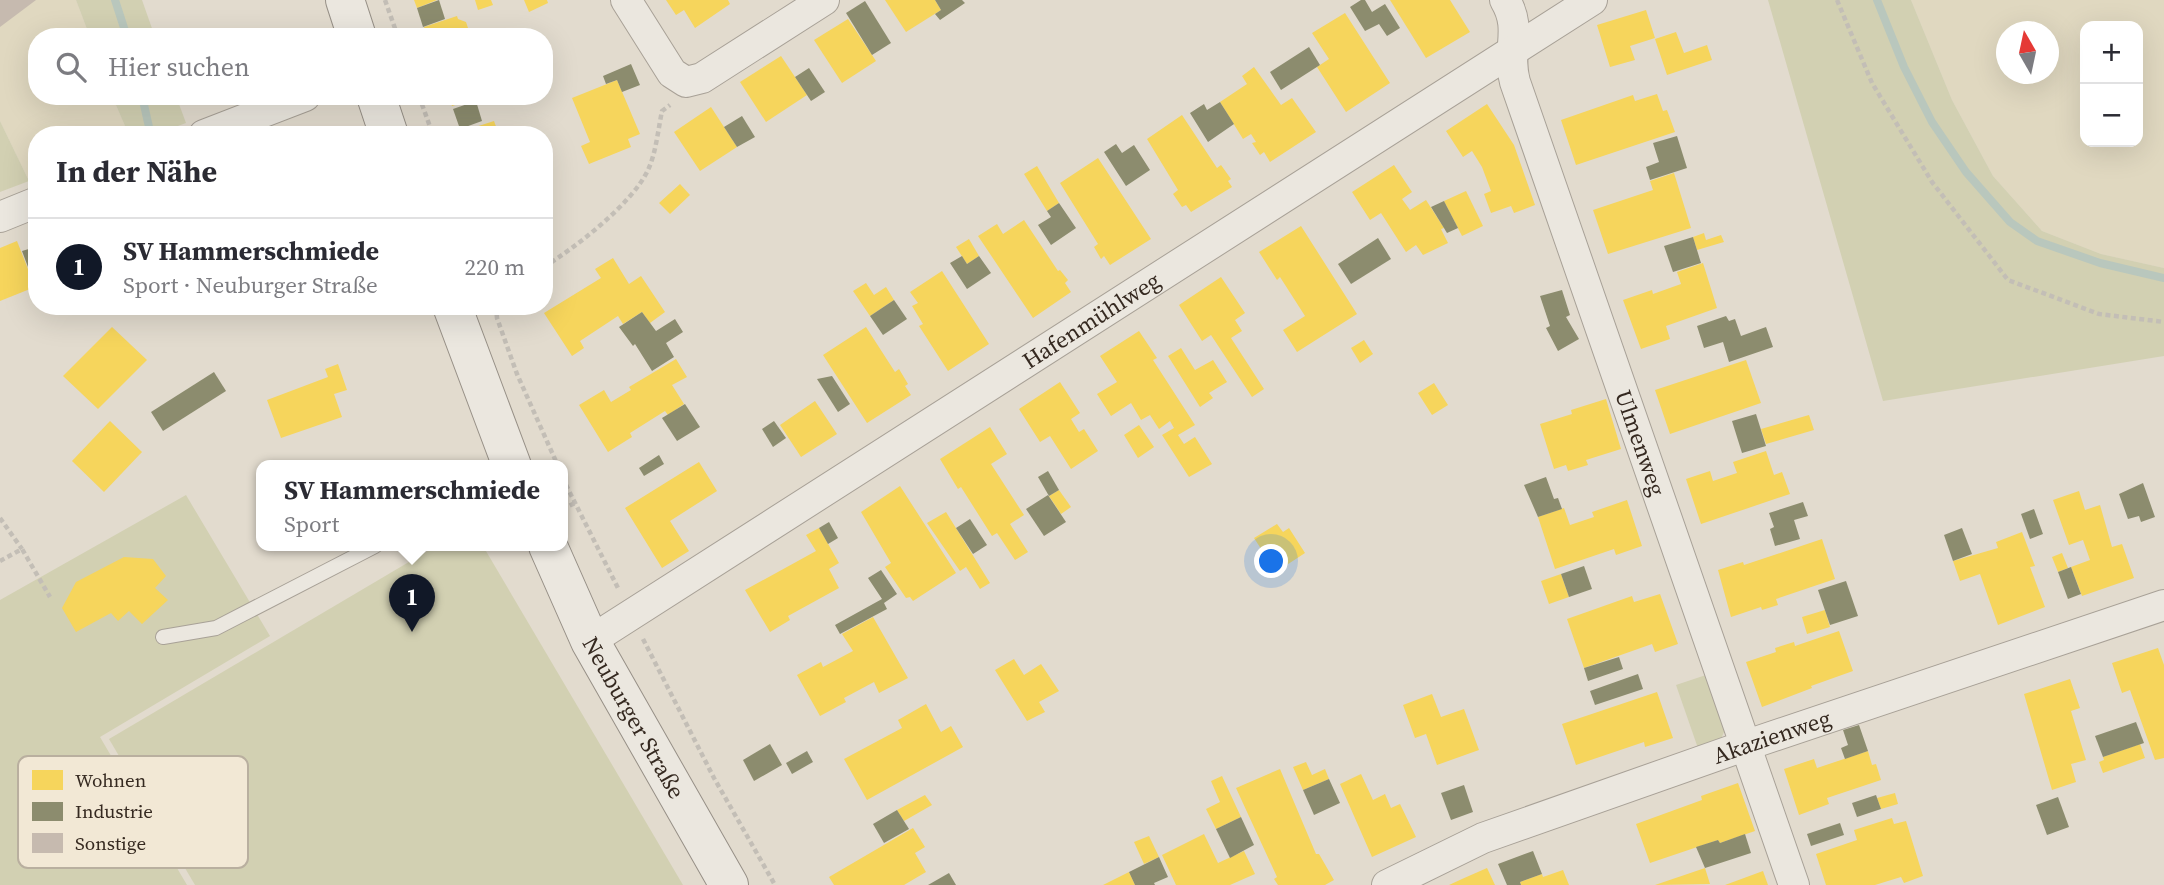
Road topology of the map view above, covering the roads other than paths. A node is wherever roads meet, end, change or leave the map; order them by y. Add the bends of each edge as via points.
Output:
1 (345, 0) edge
2 (626, 0) edge
3 (824, 0) edge
4 (1506, 0) edge
5 (1592, 0) edge
6 (354, 28) edge
7 (1511, 51) junction
8 (282, 105) edge
9 (379, 105) edge
10 (227, 126) edge
11 (386, 126) edge
12 (28, 206) edge
13 (0, 217) edge
14 (455, 315) edge
15 (510, 460) edge
16 (365, 551) edge
17 (550, 551) edge
18 (2164, 605) edge
19 (163, 637) dead end
20 (590, 641) junction
21 (1747, 745) junction
22 (729, 885) edge
23 (1387, 885) edge
24 (1794, 885) edge

1 - 6 street
2 - 3 street via 672,73 686,82 702,78
4 - 7 street, Ulmenweg via 1516,27
5 - 7 street, Hafenmühlweg
7 - 20 street, Hafenmühlweg
7 - 21 street, Ulmenweg via 1515,82
8 - 10 street
9 - 11 street
12 - 13 street
14 - 15 street
16 - 19 lane via 216,628
17 - 20 street, Neuburger Straße
18 - 21 street, Akazienweg
20 - 22 street, Neuburger Straße
21 - 23 street, Akazienweg via 1483,838
21 - 24 street, Ulmenweg

